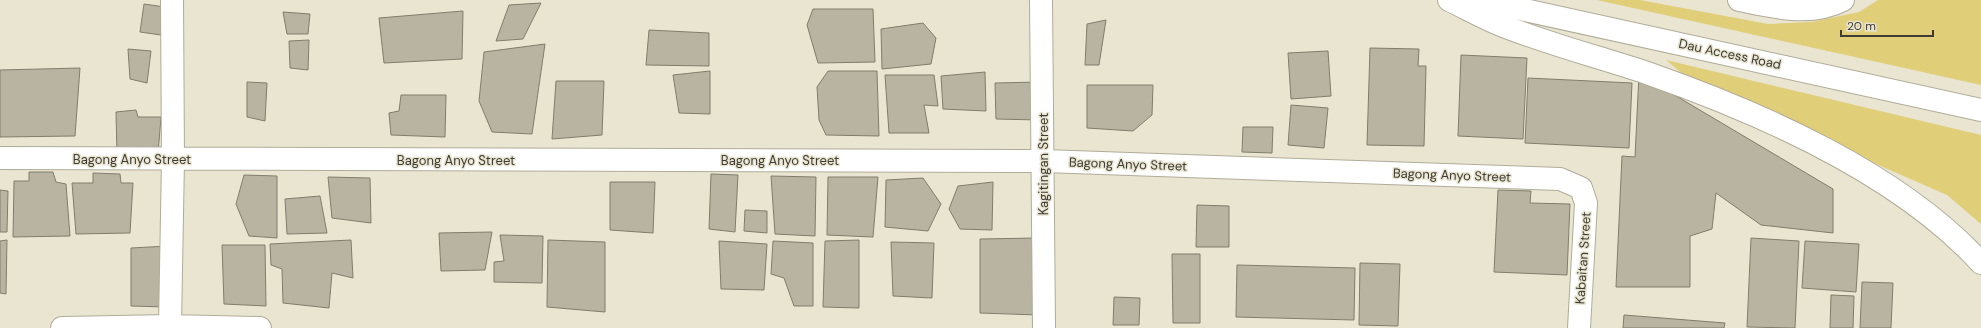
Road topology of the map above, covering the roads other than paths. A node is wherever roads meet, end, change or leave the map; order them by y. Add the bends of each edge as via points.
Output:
1 (172, 0) edge
2 (1041, 0) edge
3 (1449, 0) edge
4 (1479, 0) edge
5 (1739, 0) edge
6 (1844, 0) edge
7 (1974, 108) edge
8 (0, 158) edge
9 (173, 159) junction
10 (1044, 161) junction
11 (1560, 179) joint
12 (1981, 263) edge
13 (170, 326) junction
14 (62, 328) edge
15 (260, 328) edge
16 (1044, 328) edge
17 (1578, 328) edge

1 - 9 main road
2 - 10 main road, Kagitingan Street
3 - 12 main road via 1501,25 1692,90 1802,137 1847,160 1888,186 1953,235
4 - 7 main road, Dau Access Road
5 - 6 main road via 1804,10 1821,8
8 - 9 main road, Bagong Anyo Street
9 - 10 main road, Bagong Anyo Street
9 - 13 main road
10 - 11 main road, Bagong Anyo Street
10 - 16 main road, Kagitingan Street
11 - 17 main road, Kabaitan Street via 1581,188 1586,203
13 - 14 main road
13 - 15 main road

